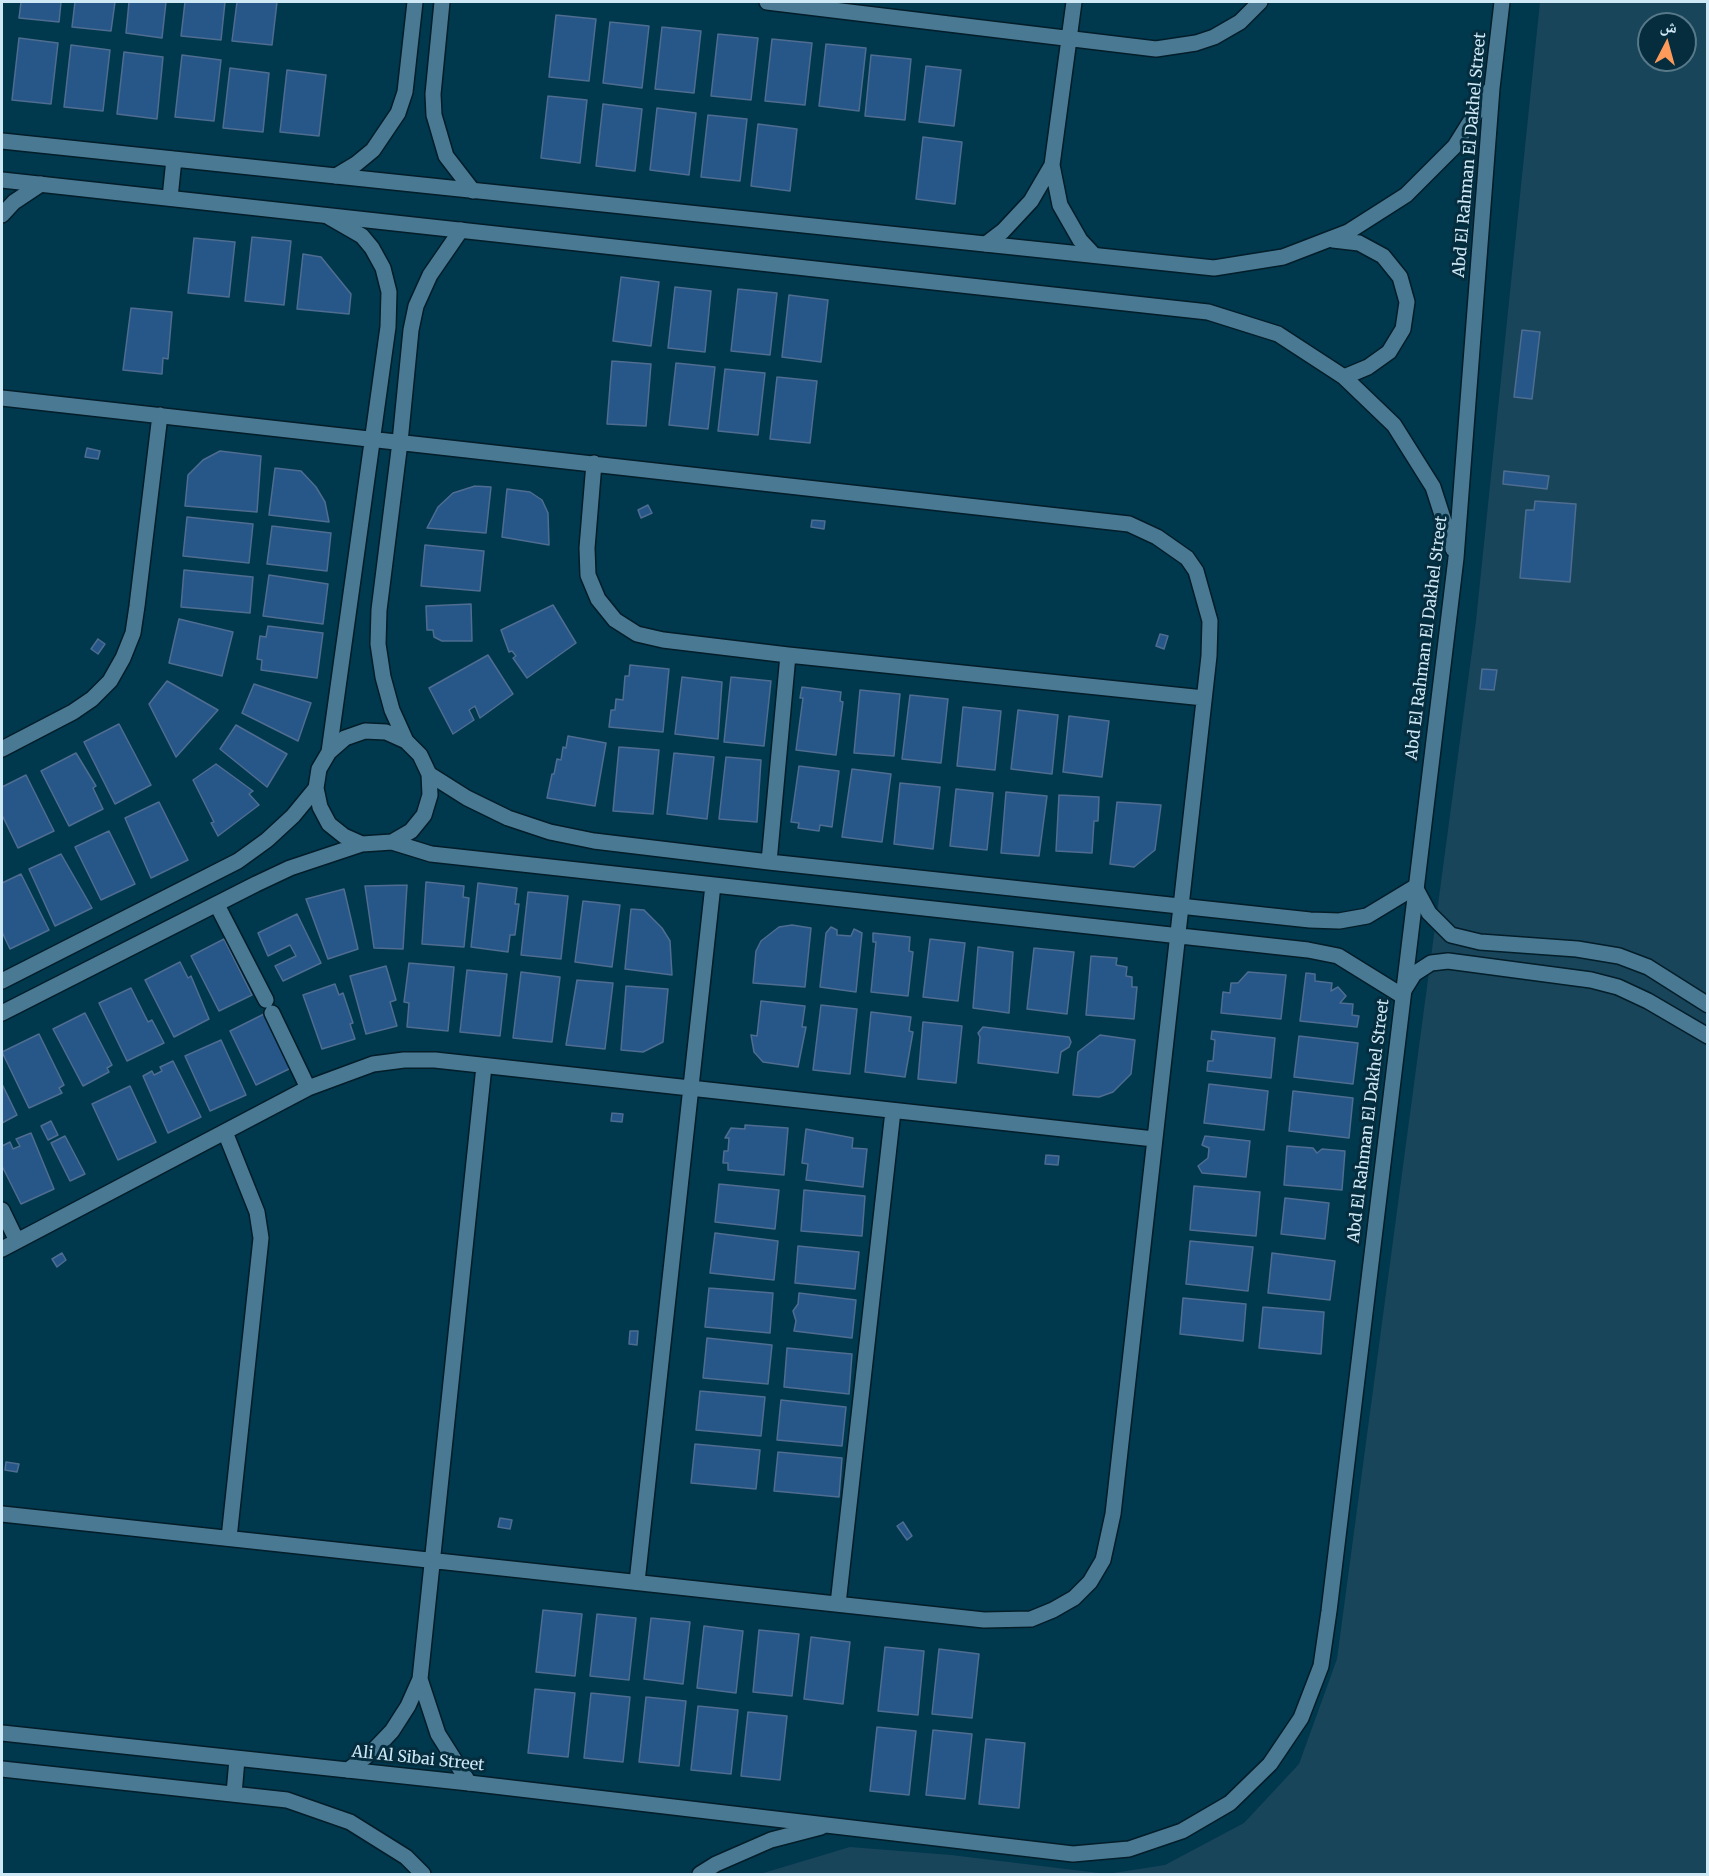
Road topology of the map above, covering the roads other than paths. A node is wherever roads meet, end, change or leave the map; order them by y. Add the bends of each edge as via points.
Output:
1 (415, 2) edge
2 (442, 2) edge
3 (767, 2) edge
4 (1074, 2) edge
5 (1260, 2) edge
6 (1502, 2) edge
7 (871, 7) edge
8 (1070, 38) junction
9 (1492, 88) junction
10 (2, 141) edge
11 (174, 159) junction
12 (1052, 165) junction
13 (336, 176) junction
14 (2, 180) edge
15 (41, 184) junction
16 (473, 190) junction
17 (170, 198) junction
18 (2, 215) edge
19 (327, 215) junction
20 (461, 230) junction
21 (1333, 240) junction
22 (986, 244) junction
23 (1095, 255) junction
24 (1344, 377) junction
25 (2, 398) edge
26 (160, 415) junction
27 (373, 438) junction
28 (400, 442) junction
29 (594, 464) junction
30 (1456, 558) junction
31 (788, 655) junction
32 (1204, 698) junction
33 (406, 741) junction
34 (2, 750) edge
35 (329, 752) junction
36 (429, 774) junction
37 (316, 788) junction
38 (392, 842) junction
39 (362, 844) junction
40 (769, 862) junction
41 (713, 885) junction
42 (1415, 886) junction
43 (217, 905) junction
44 (1181, 906) junction
45 (1177, 936) junction
46 (2, 981) edge
47 (1401, 995) junction
48 (1707, 1005) edge
49 (2, 1013) edge
50 (1707, 1036) edge
51 (484, 1066) junction
52 (308, 1088) junction
53 (691, 1089) junction
54 (893, 1111) junction
55 (225, 1132) junction
56 (1155, 1139) junction
57 (2, 1210) edge
58 (16, 1239) junction
59 (2, 1250) edge
60 (2, 1514) edge
61 (229, 1538) junction
62 (433, 1560) junction
63 (637, 1582) junction
64 (838, 1604) junction
65 (420, 1678) junction
66 (2, 1733) edge
67 (237, 1759) junction
68 (2, 1769) edge
69 (348, 1770) junction
70 (469, 1783) junction
71 (234, 1794) junction
72 (830, 1825) junction
73 (423, 1875) edge
74 (700, 1875) edge

1 - 13 street via 405,92 398,113 373,150
2 - 16 street via 434,115 446,156
3 - 7 street
4 - 8 street
5 - 8 street via 1231,28 1196,43 1156,49
6 - 9 street, Abd El Rahman El Dakhel Street
7 - 8 street
8 - 12 street
9 - 21 street via 1455,146 1406,195
9 - 30 street, Abd El Rahman El Dakhel Street
10 - 11 street
11 - 13 street
11 - 17 street
12 - 22 street via 1031,201
12 - 23 street via 1060,205 1080,240
13 - 16 street
14 - 15 street
15 - 17 street
15 - 18 street
16 - 22 street
17 - 19 street
19 - 20 street
19 - 27 street via 368,242 383,268 389,292
20 - 24 street via 1208,312 1278,334
20 - 28 street via 430,275 416,306
21 - 23 street via 1283,257 1214,268
21 - 24 street via 1359,243 1383,256 1400,277 1407,302 1403,329 1389,352
22 - 23 street
24 - 30 street via 1394,425 1405,442 1432,487
25 - 26 street
26 - 27 street
26 - 34 street via 133,633 123,658 110,681 92,699
27 - 28 street
27 - 35 street
28 - 29 street
28 - 33 street via 378,644 392,710
29 - 31 street via 588,575 598,599 615,620 637,634 663,640
29 - 32 street via 1129,524 1171,545 1196,571 1210,621
30 - 42 street, Abd El Rahman El Dakhel Street
31 - 32 street
31 - 40 street
32 - 44 street
33 - 35 street via 386,732 365,731 345,738
33 - 36 street via 420,755
35 - 37 street via 319,769
36 - 38 street via 430,795 424,815 411,831
36 - 40 street via 487,808 550,832
37 - 39 street via 329,824
37 - 46 street via 276,832 238,861
38 - 39 street
38 - 41 street via 431,854
39 - 43 street via 290,868
40 - 44 street
41 - 45 street
41 - 53 street
42 - 44 street via 1367,916 1339,921
42 - 47 street, Abd El Rahman El Dakhel Street
42 - 48 street via 1429,913 1450,935 1480,942 1619,956 1648,967
43 - 49 street
43 - 52 street
44 - 45 street
45 - 47 street via 1338,956
45 - 56 street
47 - 50 street via 1414,974 1431,963 1448,961 1591,980 1618,987
47 - 72 street, Abd El Rahman El Dakhel Street via 1321,1666 1301,1718 1270,1764 1230,1803 1182,1831 1129,1849 1073,1854
51 - 52 street via 404,1060 353,1070
51 - 53 street
51 - 62 street
52 - 55 street
53 - 54 street
53 - 63 street
54 - 56 street
54 - 64 street
55 - 58 street
55 - 61 street via 255,1205 261,1238
56 - 64 street via 1113,1514 1102,1560 1090,1582 1074,1598 1031,1619 984,1620
57 - 58 street
58 - 59 street
60 - 61 street
61 - 62 street
62 - 63 street
62 - 65 street
63 - 64 street
65 - 69 street via 392,1731
65 - 70 street via 438,1734
66 - 67 street, Ali Al Sibai Street
67 - 69 street, Ali Al Sibai Street
67 - 71 street
68 - 71 street
69 - 70 street, Ali Al Sibai Street
70 - 72 street, Ali Al Sibai Street
71 - 73 street via 287,1800 350,1822 406,1857
72 - 74 street via 771,1840

